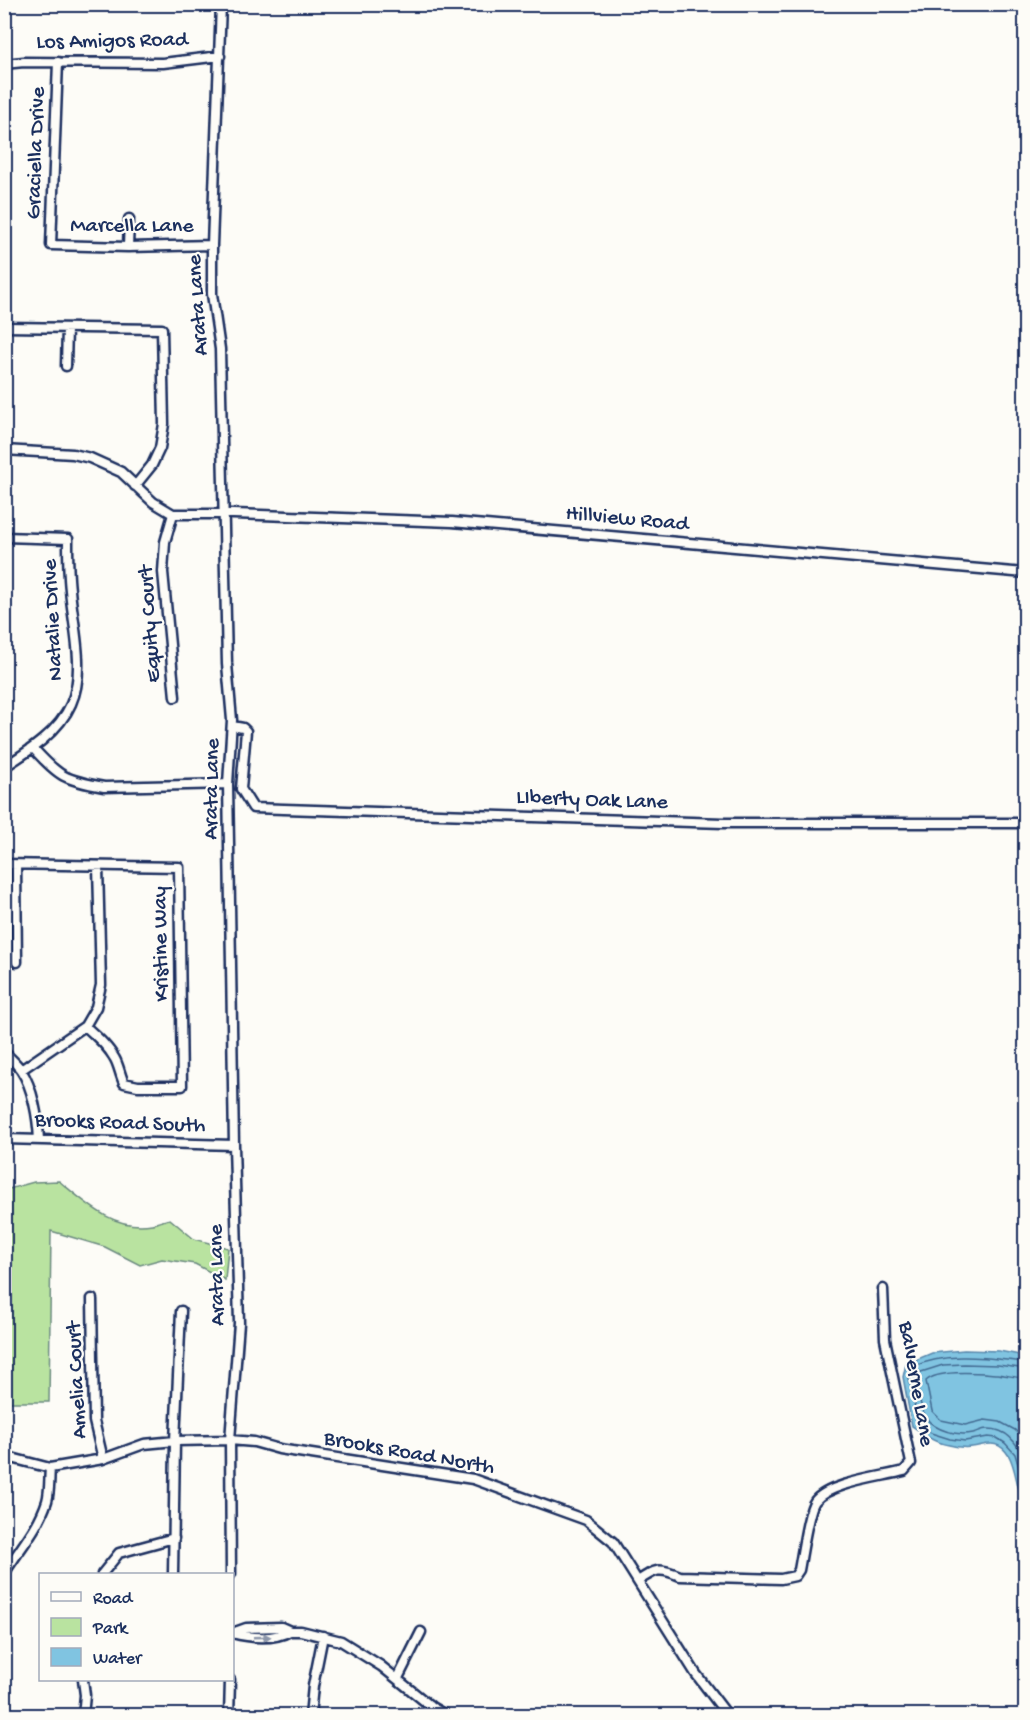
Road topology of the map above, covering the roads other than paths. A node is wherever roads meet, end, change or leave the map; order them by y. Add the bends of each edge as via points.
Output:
1 (221, 4) edge
2 (219, 56) junction
3 (58, 63) junction
4 (4, 64) edge
5 (129, 219) dead end
6 (51, 244) joint
7 (212, 245) junction
8 (128, 247) junction
9 (4, 327) edge
10 (67, 328) junction
11 (66, 366) dead end
12 (4, 450) edge
13 (135, 486) junction
14 (173, 514) junction
15 (225, 514) junction
16 (4, 537) edge
17 (1026, 573) edge
18 (175, 697) dead end
19 (232, 726) junction
20 (33, 748) junction
21 (4, 767) edge
22 (228, 784) junction
23 (1026, 823) edge
24 (4, 864) edge
25 (16, 865) junction
26 (98, 866) junction
27 (17, 962) dead end
28 (85, 1026) junction
29 (4, 1052) edge
30 (21, 1070) junction
31 (4, 1139) edge
32 (39, 1140) junction
33 (234, 1145) junction
34 (883, 1289) dead end
35 (92, 1299) dead end
36 (181, 1311) dead end
37 (230, 1440) junction
38 (175, 1441) junction
39 (4, 1456) edge
40 (103, 1459) junction
41 (50, 1468) junction
42 (174, 1538) junction
43 (104, 1573) edge
44 (174, 1573) edge
45 (231, 1573) edge
46 (4, 1574) edge
47 (638, 1581) junction
48 (234, 1632) edge
49 (422, 1632) dead end
50 (323, 1636) junction
51 (398, 1678) junction
52 (83, 1681) edge
53 (230, 1681) edge
54 (83, 1716) edge
55 (229, 1716) edge
56 (310, 1716) edge
57 (447, 1716) edge
58 (523, 1716) edge
59 (530, 1716) edge
60 (728, 1716) edge

1 - 2 street, Arata Lane
2 - 3 street, Los Amigos Road via 163,63
2 - 7 street, Arata Lane
3 - 4 street, Los Amigos Road
3 - 6 street, Graciella Drive
5 - 8 street
6 - 8 street, Marcella Lane
7 - 8 street, Marcella Lane
7 - 15 street, Arata Lane
9 - 10 street
10 - 11 street
10 - 13 street via 162,329 164,424 160,448
12 - 13 street via 90,458 121,472
13 - 14 street
14 - 15 street, Hillview Road
14 - 18 street, Equity Court via 165,542 163,572
15 - 17 street, Hillview Road via 452,522
15 - 19 street, Arata Lane
16 - 20 street, Natalie Drive via 68,539 79,672 70,705 60,722
19 - 22 street, Arata Lane
19 - 23 street, LIberty Oak Lane via 246,731 241,789 254,808 723,823
20 - 21 street, Natalie Drive
20 - 22 street via 64,778 104,787
22 - 33 street, Arata Lane
24 - 25 street, Kristine Way
25 - 26 street, Kristine Way
25 - 27 street
26 - 28 street via 101,985 96,1007
26 - 28 street, Kristine Way via 179,867 182,1086 124,1083 117,1061
28 - 30 street
29 - 30 street
30 - 32 street via 38,1116
31 - 32 street, Brooks Road South
32 - 33 street, Brooks Road South
33 - 37 street, Arata Lane via 238,1323
34 - 47 street, Balverne Lane via 885,1339 911,1463 904,1471 831,1488 815,1501 795,1576 680,1576 655,1570
35 - 40 street, Amelia Court via 94,1421
36 - 38 street
37 - 38 street, Brooks Road North
37 - 45 street, Arata Lane
37 - 47 street, Brooks Road North via 473,1479 586,1520 613,1542
38 - 40 street, Brooks Road North via 144,1444
38 - 42 street
39 - 41 street
40 - 41 street, Brooks Road North
41 - 46 street via 48,1499 36,1528
42 - 43 street via 119,1553
42 - 44 street
47 - 60 street, Brooks Road North via 696,1674
48 - 50 street via 281,1627
49 - 51 street
50 - 51 street via 341,1641
50 - 56 street
51 - 57 street
52 - 54 street
53 - 55 street
58 - 59 street

